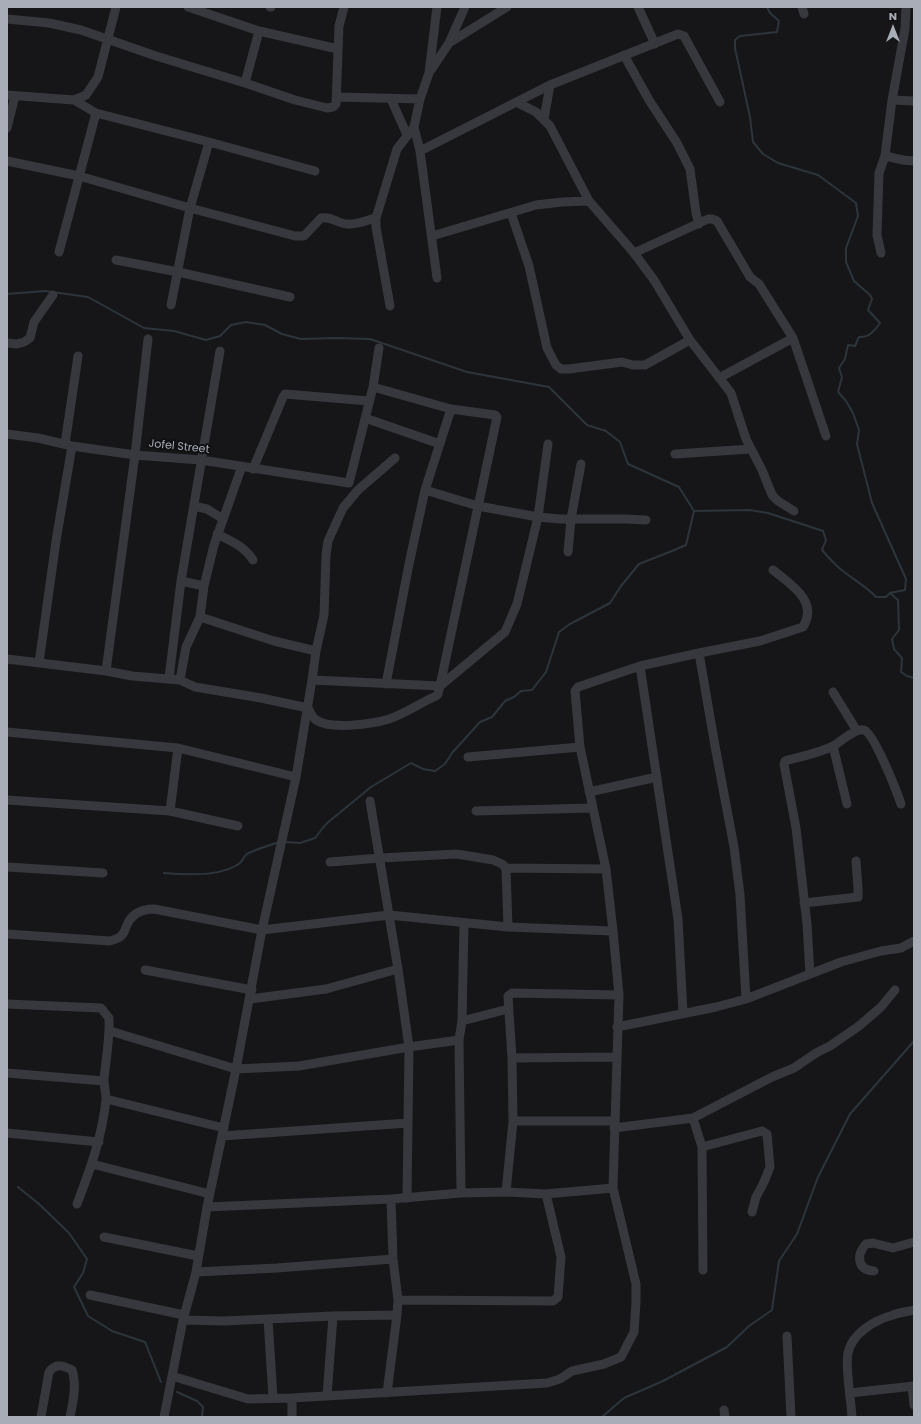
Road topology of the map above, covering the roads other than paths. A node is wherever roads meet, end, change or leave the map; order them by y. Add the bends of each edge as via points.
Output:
1 (116, 7) edge
2 (188, 7) edge
3 (344, 7) edge
4 (437, 7) edge
5 (465, 7) edge
6 (507, 7) edge
7 (638, 7) edge
8 (906, 7) edge
9 (7, 19) edge
10 (259, 31) junction
11 (108, 40) junction
12 (449, 42) junction
13 (655, 44) junction
14 (338, 49) junction
15 (624, 55) junction
16 (429, 73) junction
17 (245, 83) junction
18 (550, 85) junction
19 (11, 95) edge
20 (337, 97) junction
21 (391, 99) junction
22 (74, 100) junction
23 (420, 100) junction
24 (892, 100) junction
25 (914, 101) edge
26 (516, 102) junction
27 (720, 102) dead end
28 (96, 113) junction
29 (544, 119) junction
30 (414, 127) junction
31 (7, 128) edge
32 (407, 135) junction
33 (209, 142) junction
34 (420, 151) junction
35 (885, 156) junction
36 (7, 161) edge
37 (914, 161) edge
38 (315, 171) dead end
39 (79, 176) junction
40 (589, 200) junction
41 (190, 208) junction
42 (511, 213) junction
43 (376, 218) junction
44 (700, 224) junction
45 (432, 236) junction
46 (59, 252) dead end
47 (634, 253) junction
48 (881, 253) dead end
49 (116, 260) dead end
50 (178, 272) junction
51 (437, 278) dead end
52 (53, 295) dead end
53 (290, 297) dead end
54 (171, 305) dead end
55 (390, 306) dead end
56 (793, 338) junction
57 (148, 339) dead end
58 (690, 340) junction
59 (7, 344) edge
60 (379, 348) dead end
61 (220, 351) dead end
62 (78, 356) dead end
63 (719, 378) junction
64 (373, 387) junction
65 (369, 401) junction
66 (451, 409) junction
67 (365, 418) junction
68 (7, 434) edge
69 (826, 436) dead end
70 (440, 444) junction
71 (548, 444) dead end
72 (68, 445) junction
73 (751, 449) junction
74 (675, 454) dead end
75 (135, 455) junction
76 (396, 458) dead end
77 (201, 460) junction
78 (581, 464) dead end
79 (242, 466) junction
80 (253, 468) junction
81 (425, 490) junction
82 (194, 506) junction
83 (478, 506) junction
84 (794, 511) dead end
85 (538, 517) junction
86 (571, 519) junction
87 (222, 520) junction
88 (646, 520) dead end
89 (217, 534) junction
90 (568, 552) dead end
91 (253, 560) dead end
92 (773, 570) dead end
93 (181, 581) junction
94 (204, 586) junction
95 (200, 617) junction
96 (316, 651) junction
97 (699, 652) junction
98 (7, 659) edge
99 (39, 663) junction
100 (640, 666) junction
101 (106, 671) junction
102 (169, 678) junction
103 (180, 680) junction
104 (312, 680) junction
105 (386, 684) junction
106 (440, 686) junction
107 (834, 692) dead end
108 (308, 708) junction
109 (857, 731) junction
110 (7, 732) edge
111 (833, 746) junction
112 (580, 747) junction
113 (178, 748) junction
114 (468, 757) dead end
115 (296, 777) junction
116 (656, 777) junction
117 (589, 792) junction
118 (7, 800) edge
119 (370, 800) dead end
120 (847, 804) dead end
121 (902, 804) dead end
122 (592, 808) junction
123 (170, 811) junction
124 (476, 811) dead end
125 (238, 826) dead end
126 (380, 858) junction
127 (856, 861) dead end
128 (330, 862) dead end
129 (7, 867) edge
130 (506, 868) junction
131 (606, 870) junction
132 (103, 873) dead end
133 (804, 903) junction
134 (389, 914) junction
135 (464, 923) junction
136 (508, 927) junction
137 (262, 930) junction
138 (614, 931) junction
139 (7, 934) edge
140 (914, 941) edge
141 (398, 969) junction
142 (145, 970) dead end
143 (810, 974) junction
144 (895, 990) dead end
145 (251, 994) junction
146 (619, 995) junction
147 (746, 999) junction
148 (7, 1004) edge
149 (508, 1009) junction
150 (683, 1013) junction
151 (462, 1021) junction
152 (617, 1027) junction
153 (110, 1031) junction
154 (459, 1040) junction
155 (409, 1047) junction
156 (512, 1058) junction
157 (617, 1058) junction
158 (236, 1069) junction
159 (7, 1073) edge
160 (104, 1081) junction
161 (106, 1099) junction
162 (693, 1118) junction
163 (513, 1121) junction
164 (408, 1123) junction
165 (614, 1125) junction
166 (223, 1132) junction
167 (7, 1133) edge
168 (99, 1142) junction
169 (702, 1147) junction
170 (92, 1164) junction
171 (613, 1188) junction
172 (506, 1192) junction
173 (461, 1193) junction
174 (210, 1194) junction
175 (546, 1194) junction
176 (408, 1198) junction
177 (391, 1199) junction
178 (77, 1204) dead end
179 (207, 1207) junction
180 (752, 1212) dead end
181 (104, 1237) dead end
182 (914, 1242) edge
183 (198, 1256) junction
184 (393, 1259) junction
185 (703, 1270) dead end
186 (874, 1271) dead end
187 (196, 1272) junction
188 (90, 1295) dead end
189 (398, 1300) junction
190 (914, 1310) edge
191 (397, 1315) junction
192 (333, 1316) junction
193 (183, 1317) junction
194 (268, 1320) junction
195 (787, 1336) dead end
196 (172, 1376) junction
197 (913, 1386) edge
198 (387, 1393) junction
199 (850, 1393) junction
200 (327, 1396) junction
201 (273, 1398) junction
202 (292, 1398) junction
203 (914, 1406) edge
204 (41, 1417) edge
205 (70, 1417) edge
206 (164, 1417) edge
207 (292, 1417) edge
208 (791, 1417) edge
209 (852, 1417) edge

1 - 11 street
2 - 10 street
3 - 14 street
4 - 16 street
5 - 12 street
6 - 12 street
7 - 13 street
8 - 24 street via 906,29
9 - 11 street via 49,23 81,30
10 - 14 street
10 - 17 street
11 - 17 street
11 - 22 street via 98,77 86,95
12 - 16 street
13 - 15 street
13 - 27 street via 678,34 684,36
14 - 20 street
15 - 18 street
15 - 44 street via 690,169 696,214
16 - 23 street
17 - 20 street via 327,108 333,108
18 - 26 street
18 - 29 street
19 - 22 street
19 - 31 street
20 - 21 street
21 - 23 street
21 - 32 street
22 - 28 street
23 - 30 street
24 - 25 street
24 - 35 street
26 - 29 street
26 - 34 street
28 - 33 street
28 - 39 street
29 - 40 street
30 - 32 street
30 - 34 street
32 - 43 street via 397,149
33 - 38 street
33 - 41 street
34 - 45 street
35 - 37 street
35 - 48 street via 879,173 877,235
36 - 39 street
39 - 41 street
39 - 46 street
40 - 42 street via 536,205
40 - 47 street
41 - 43 street via 300,236 304,236 321,218 332,218 348,224
41 - 50 street
42 - 45 street
42 - 58 street via 529,266 547,348 561,369 622,362 645,365
43 - 55 street
44 - 47 street
44 - 56 street via 708,219 717,221 750,277 759,284
45 - 51 street
47 - 58 street via 654,280
49 - 50 street
50 - 53 street
50 - 54 street
52 - 59 street via 34,322 30,338 17,344
56 - 63 street
56 - 69 street
57 - 75 street
58 - 63 street
60 - 64 street
61 - 77 street
62 - 72 street
63 - 73 street via 731,393
64 - 65 street
64 - 66 street
65 - 67 street
65 - 80 street via 285,394
66 - 70 street
66 - 83 street via 497,417
67 - 70 street
67 - 80 street, Jofel Street via 349,483
68 - 72 street, Jofel Street
70 - 81 street
71 - 85 street
72 - 75 street, Jofel Street
72 - 99 street
73 - 74 street
73 - 84 street via 772,495
75 - 77 street, Jofel Street
75 - 101 street
76 - 96 street via 358,490 343,508 328,541 324,608
77 - 79 street, Jofel Street
77 - 82 street
78 - 86 street
79 - 80 street, Jofel Street
79 - 87 street
81 - 83 street
81 - 105 street
82 - 87 street via 207,509
82 - 93 street
83 - 85 street
83 - 106 street
85 - 86 street
85 - 106 street via 517,604 505,632
86 - 88 street
86 - 90 street
87 - 89 street
89 - 91 street via 248,552
89 - 94 street
92 - 97 street via 800,594 807,604 809,611 803,627 760,641
93 - 94 street
93 - 102 street
94 - 95 street
95 - 96 street via 274,641
95 - 103 street via 186,647
96 - 104 street
97 - 100 street
97 - 147 street via 734,847 740,895
98 - 99 street
99 - 101 street
100 - 112 street via 575,689
100 - 116 street
101 - 102 street via 132,676
102 - 103 street
103 - 108 street via 195,687
104 - 105 street
104 - 108 street
105 - 106 street
106 - 108 street via 436,696 389,719 368,724 328,725 314,719
107 - 109 street
108 - 115 street
109 - 111 street
109 - 121 street via 864,730 868,733 880,752
110 - 113 street
111 - 120 street
111 - 133 street via 785,761 784,764 796,828
112 - 114 street
112 - 117 street
113 - 115 street
113 - 123 street
115 - 137 street
116 - 117 street
116 - 150 street via 678,919
117 - 122 street
118 - 123 street
119 - 126 street
122 - 124 street
122 - 131 street
123 - 125 street
126 - 128 street
126 - 130 street via 457,854 493,860
126 - 134 street
127 - 133 street via 858,897
129 - 132 street
130 - 131 street
130 - 136 street
131 - 138 street
133 - 143 street
134 - 135 street
134 - 137 street
134 - 141 street
135 - 136 street
135 - 151 street
136 - 138 street
137 - 139 street via 147,909 133,916 124,934 110,941
137 - 145 street
138 - 146 street
140 - 143 street via 901,948 841,962
141 - 145 street via 326,989
141 - 155 street
142 - 145 street
143 - 147 street
144 - 162 street via 872,1015 830,1046 794,1068
145 - 158 street
146 - 149 street via 512,993 508,996
146 - 152 street
147 - 150 street via 716,1008
148 - 153 street via 101,1008 109,1018
149 - 151 street
149 - 156 street
150 - 152 street
151 - 154 street
152 - 157 street
153 - 158 street
153 - 160 street
154 - 155 street
154 - 173 street
155 - 158 street via 299,1066
155 - 164 street
156 - 157 street
156 - 163 street
157 - 165 street
158 - 166 street
159 - 160 street
160 - 161 street
161 - 166 street
161 - 168 street
162 - 165 street
162 - 169 street
163 - 165 street
163 - 172 street
164 - 166 street
164 - 176 street
165 - 171 street
166 - 174 street
167 - 168 street
168 - 170 street
169 - 180 street via 762,1132 767,1134 770,1167
169 - 185 street
170 - 174 street
170 - 178 street
171 - 175 street
171 - 198 street via 636,1284 634,1332 621,1357 604,1364 572,1371 560,1379 547,1383
172 - 173 street
172 - 175 street
173 - 176 street
174 - 179 street
175 - 189 street via 561,1257 556,1299
176 - 177 street
177 - 179 street
177 - 184 street
179 - 183 street
181 - 183 street
182 - 186 street via 893,1248 873,1243 866,1244 859,1255 861,1265 867,1271
183 - 187 street
184 - 187 street
184 - 189 street
187 - 193 street
188 - 193 street
189 - 191 street
190 - 199 street via 893,1314 874,1322 853,1339 848,1353
191 - 192 street
191 - 198 street
192 - 194 street
192 - 200 street
193 - 194 street via 224,1321
193 - 196 street
194 - 201 street
195 - 208 street
196 - 201 street via 248,1399
196 - 206 street
197 - 199 street
197 - 203 street
198 - 200 street
199 - 209 street
200 - 202 street
201 - 202 street
202 - 207 street
204 - 205 street via 49,1372 59,1365 72,1370 74,1377 74,1398

